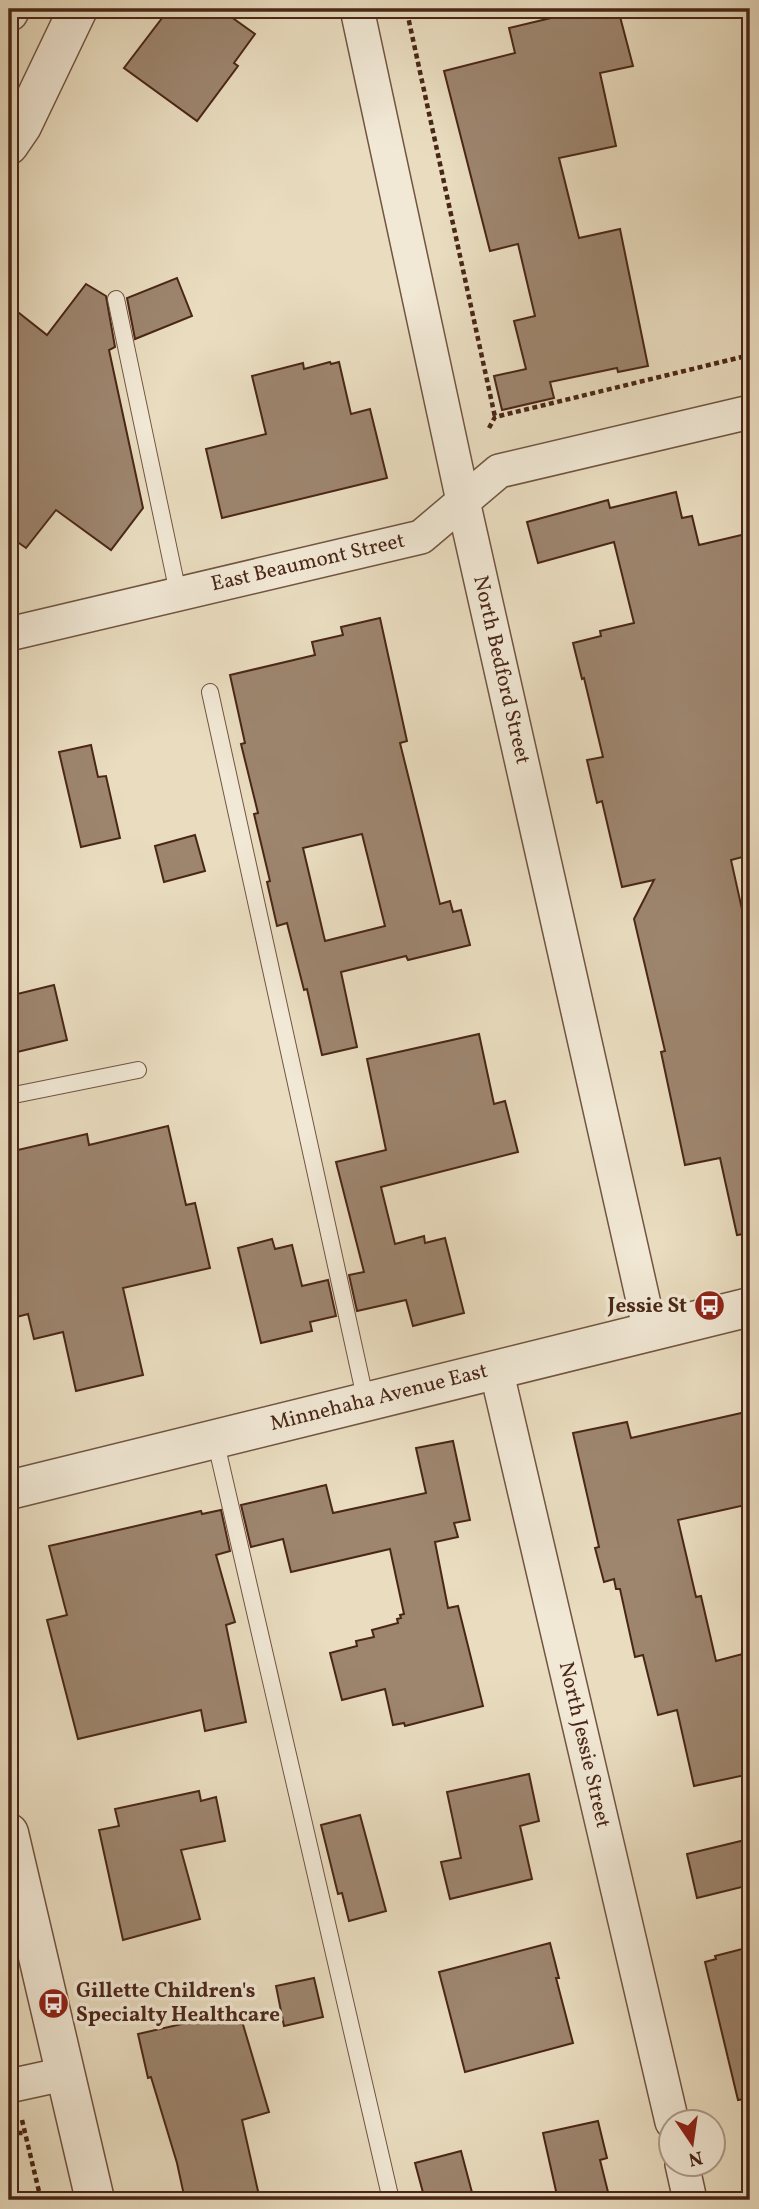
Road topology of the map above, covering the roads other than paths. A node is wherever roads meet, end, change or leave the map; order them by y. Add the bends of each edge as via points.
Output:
1 (78, 9) edge
2 (374, 11) edge
3 (9, 145) edge
4 (116, 299) dead end
5 (750, 412) edge
6 (463, 502) junction
7 (177, 593) junction
8 (9, 634) edge
9 (210, 692) dead end
10 (138, 1070) dead end
11 (9, 1096) edge
12 (750, 1307) edge
13 (650, 1331) junction
14 (496, 1369) junction
15 (366, 1402) junction
16 (215, 1439) junction
17 (9, 1490) edge
18 (9, 1833) edge
19 (64, 2074) junction
20 (11, 2086) edge
21 (669, 2108) edge
22 (685, 2178) edge
23 (95, 2200) edge
24 (391, 2200) edge
25 (690, 2200) edge

1 - 3 street
2 - 6 street, North Bedford Street
4 - 7 lane
5 - 6 street, East Beaumont Street via 499,471
6 - 7 street, East Beaumont Street via 421,537
6 - 13 street, North Bedford Street
7 - 8 street, East Beaumont Street
9 - 15 lane
10 - 11 lane
12 - 13 street, Minnehaha Avenue East
13 - 14 street, Minnehaha Avenue East
14 - 15 street, Minnehaha Avenue East
14 - 21 street, North Jessie Street
15 - 16 street, Minnehaha Avenue East
16 - 17 street, Minnehaha Avenue East
16 - 24 lane
18 - 19 street
19 - 20 street
19 - 23 street
22 - 25 street

